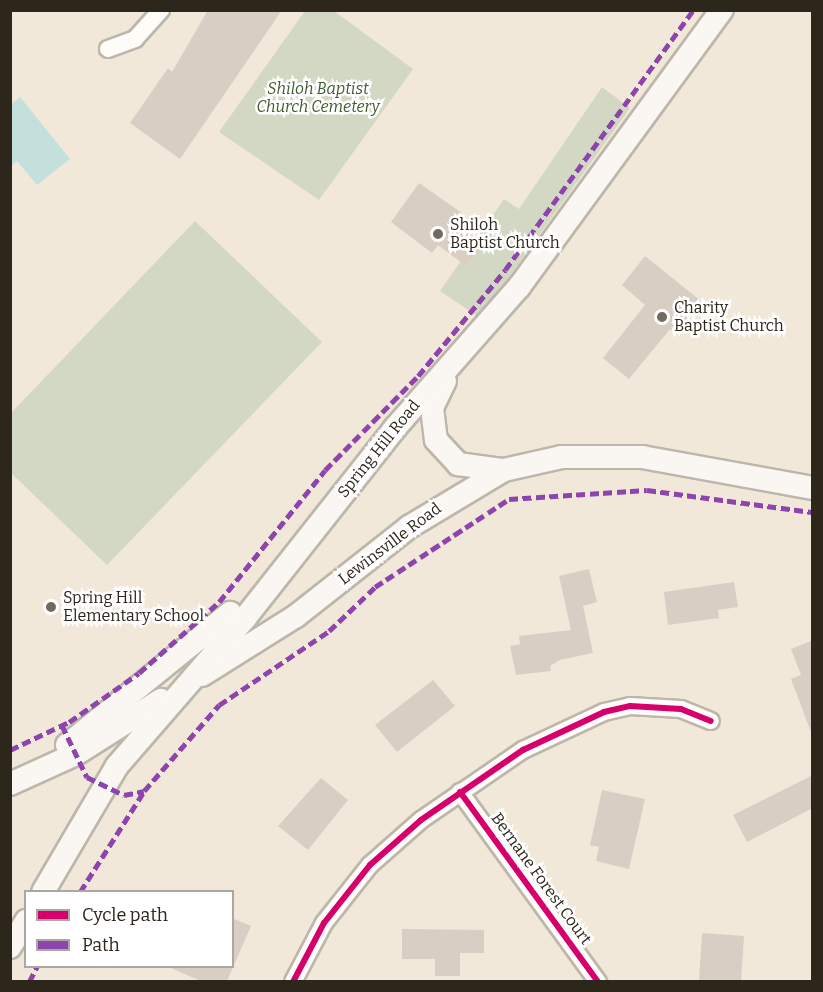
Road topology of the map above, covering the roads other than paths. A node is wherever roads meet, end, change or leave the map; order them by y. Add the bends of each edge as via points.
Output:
1 (161, 10) edge
2 (722, 10) edge
3 (108, 49) dead end
4 (459, 359) junction
5 (504, 470) junction
6 (813, 488) edge
7 (303, 543) junction
8 (177, 690) junction
9 (711, 721) dead end
10 (18, 781) edge
11 (460, 792) junction
12 (44, 890) edge
13 (24, 924) edge
14 (10, 946) edge
15 (293, 981) edge
16 (598, 981) edge

1 - 3 street via 135,39
2 - 4 main road, Spring Hill Road via 519,287
4 - 5 main road via 432,408 436,440 458,464
4 - 7 main road, Spring Hill Road via 395,428
5 - 6 main road, Lewinsville Road via 561,458 642,456
5 - 8 main road, Lewinsville Road via 409,527 287,622
7 - 8 main road, Spring Hill Road via 244,618
7 - 10 main road via 210,632
8 - 10 main road, Lewinsville Road via 93,744
8 - 12 main road, Spring Hill Road via 117,766
9 - 11 street via 655,705 604,712 547,735
11 - 15 street via 370,865 324,923
11 - 16 street, Bernane Forest Court
13 - 14 main road

